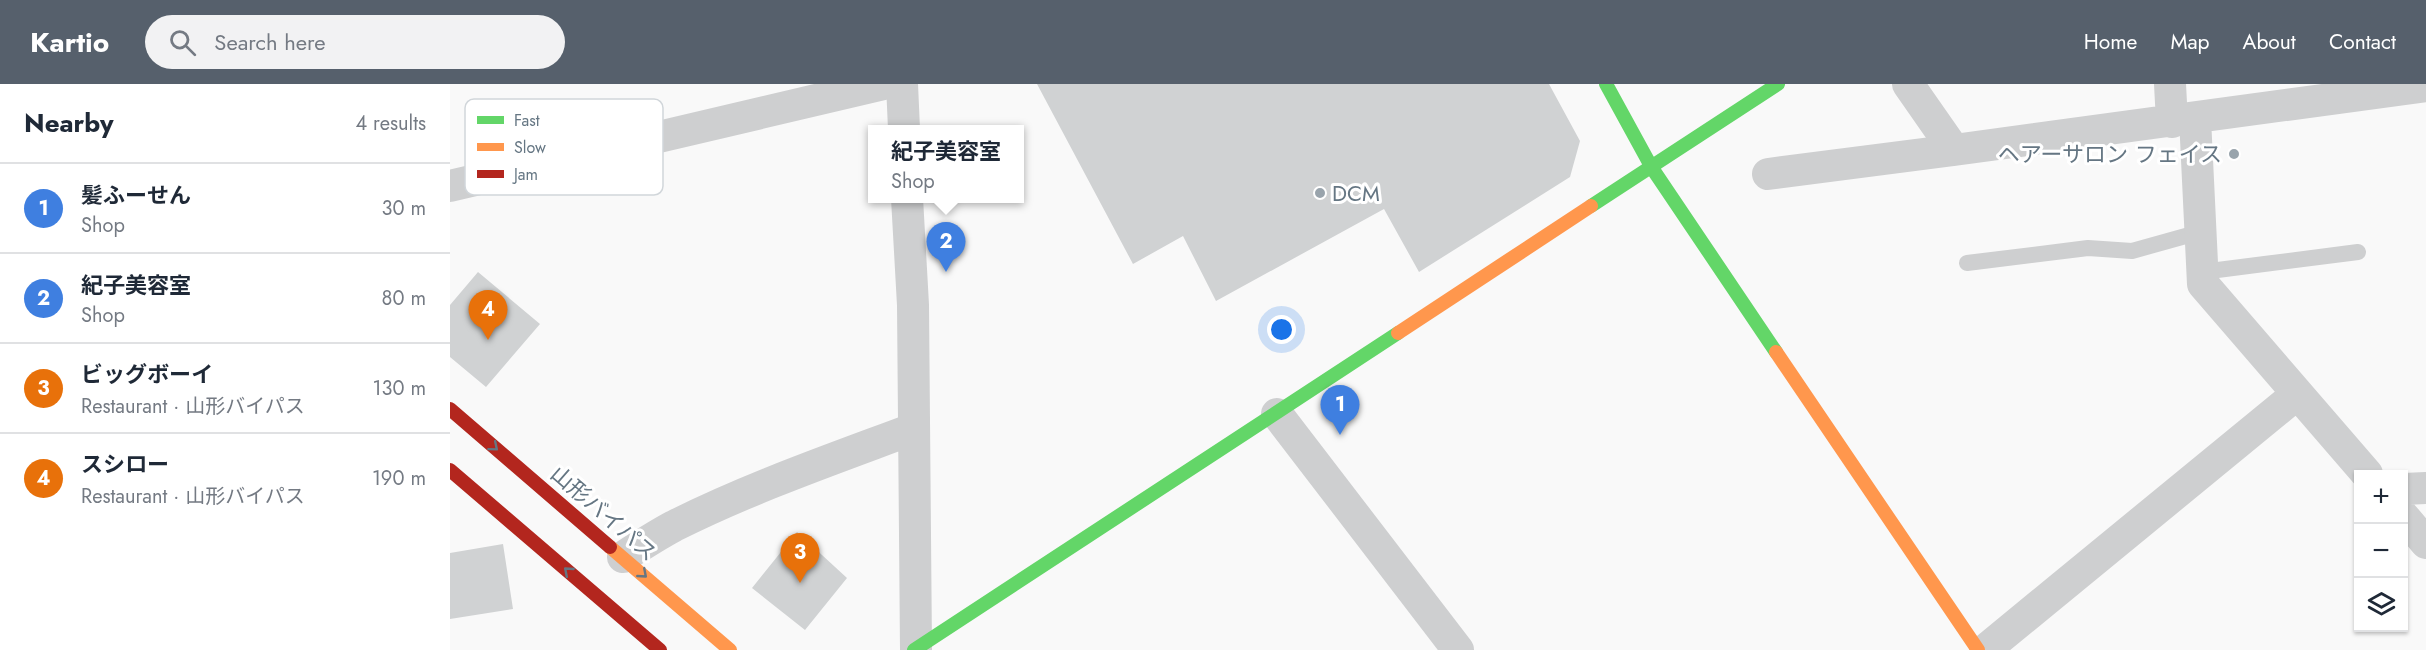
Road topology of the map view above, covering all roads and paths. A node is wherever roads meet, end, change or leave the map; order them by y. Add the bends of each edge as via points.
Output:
1 (884, 84) edge
2 (902, 84) edge
3 (1606, 84) edge
4 (1778, 84) edge
5 (1908, 84) edge
6 (2170, 84) edge
7 (2426, 86) edge
8 (2184, 120) junction
9 (904, 125) edge
10 (663, 136) edge
11 (1954, 150) junction
12 (1652, 168) junction
13 (1768, 174) dead end
14 (465, 182) edge
15 (450, 186) edge
16 (907, 203) edge
17 (2200, 231) junction
18 (2358, 252) dead end
19 (1967, 262) dead end
20 (2202, 272) junction
21 (2297, 394) junction
22 (450, 409) edge
23 (1277, 414) junction
24 (913, 429) junction
25 (450, 470) edge
26 (2364, 470) edge
27 (2426, 488) edge
28 (2408, 489) edge
29 (2408, 523) edge
30 (2426, 543) edge
31 (623, 557) junction
32 (915, 649) edge
33 (660, 650) edge
34 (730, 650) edge
35 (1458, 650) edge
36 (1978, 650) edge
37 (1985, 650) edge

1 - 10 street
2 - 9 street
3 - 12 main road
4 - 12 main road
5 - 11 street
6 - 8 street
7 - 8 street
8 - 11 street
8 - 17 street
11 - 13 street
12 - 23 main road
12 - 36 main road
14 - 15 street
16 - 24 street via 913,305
17 - 19 lane via 2132,251 2088,248
17 - 20 street
18 - 20 lane
20 - 21 street via 2203,284
21 - 26 street
21 - 37 street
22 -> 31 main road, 山形バイパス
23 - 32 main road
23 - 35 street
24 - 31 street via 728,501 672,527
24 - 32 street
33 -> 25 main road
27 - 28 street
29 - 30 street
31 -> 34 main road, 山形バイパス

